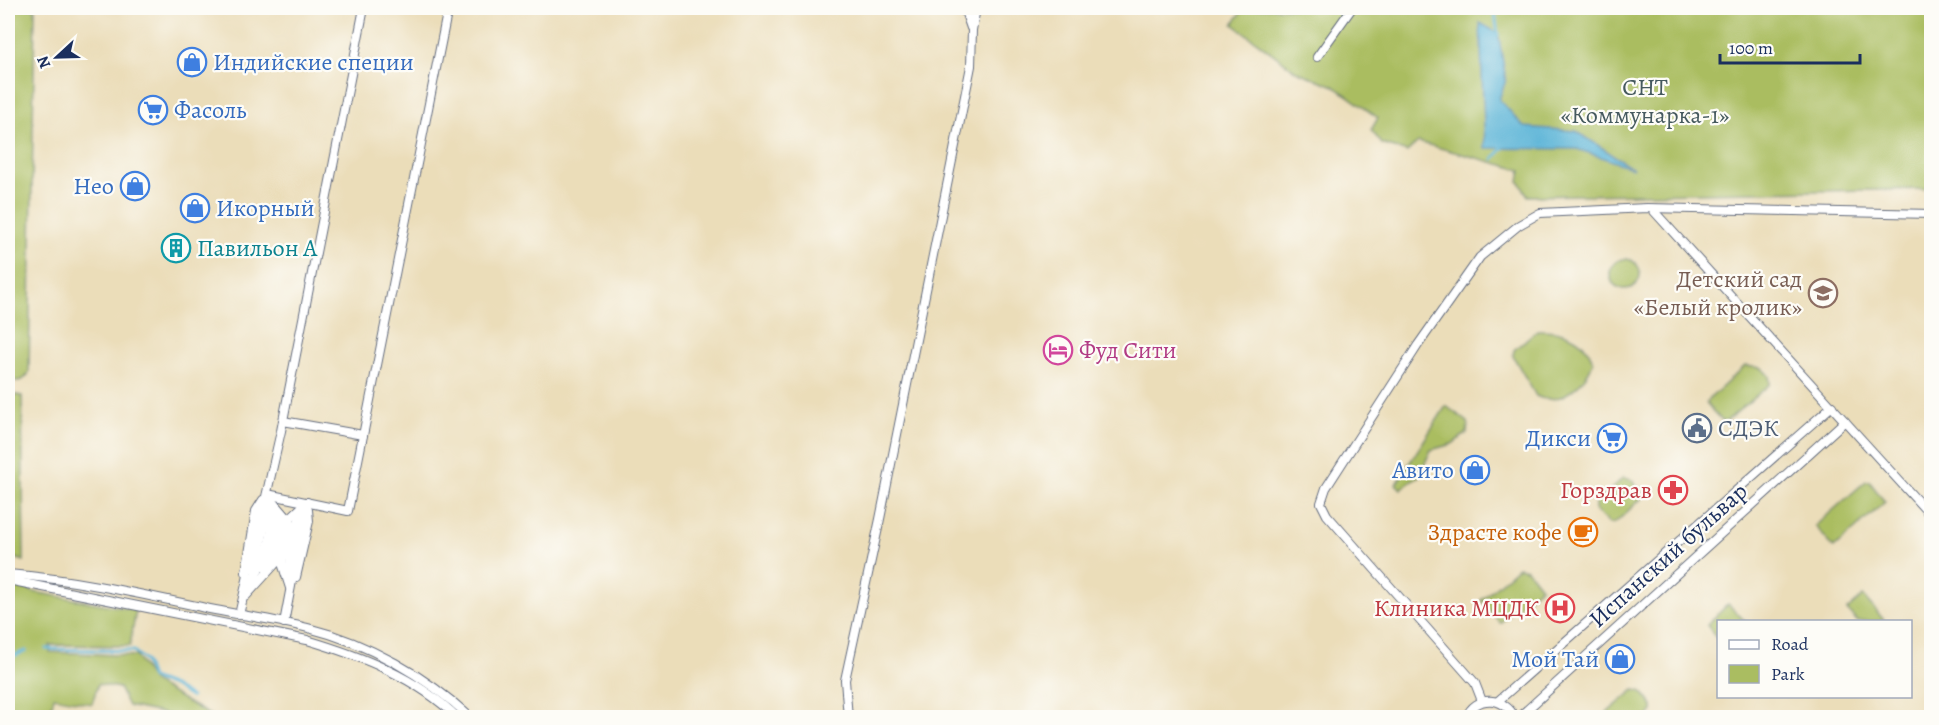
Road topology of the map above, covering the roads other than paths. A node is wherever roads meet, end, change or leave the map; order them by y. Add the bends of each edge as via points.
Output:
1 (364, 8) edge
2 (448, 8) edge
3 (964, 8) edge
4 (976, 8) edge
5 (1352, 8) edge
6 (972, 30) junction
7 (1317, 57) dead end
8 (1652, 209) junction
9 (1681, 209) junction
10 (1932, 214) edge
11 (1670, 226) junction
12 (1832, 406) junction
13 (283, 421) junction
14 (1845, 421) junction
15 (363, 435) junction
16 (267, 494) junction
17 (307, 502) junction
18 (1932, 517) edge
19 (8, 574) edge
20 (8, 580) edge
21 (291, 590) junction
22 (243, 598) junction
23 (239, 615) junction
24 (284, 622) junction
25 (1482, 701) junction
26 (1498, 701) junction
27 (458, 717) edge
28 (471, 717) edge
29 (848, 717) edge
30 (1466, 717) edge
31 (1516, 717) edge

1 - 13 street
2 - 15 street
3 - 6 street
4 - 6 street
5 - 7 street
6 - 29 street via 971,66 845,680
8 - 9 street
8 - 11 street
8 - 25 street via 1540,213 1483,254 1418,345 1323,494 1321,503 1327,515 1475,683
9 - 10 street
9 - 11 street via 1670,217
11 - 12 street
12 - 14 street
12 - 26 street, Испанский бульвар
13 - 15 street
13 - 16 street
14 - 18 street
14 - 31 street, Испанский бульвар
15 - 17 street via 348,511
16 - 17 street
16 - 22 street
16 - 22 street via 280,515 271,561
17 - 21 street via 308,528
17 - 21 street via 291,518 282,563
19 - 23 street via 77,580
20 - 27 street via 307,640 350,653 397,674
21 - 24 street
22 - 23 street
23 - 24 street
24 - 28 street via 354,643 401,666
25 - 26 street
25 - 30 street
26 - 31 street

